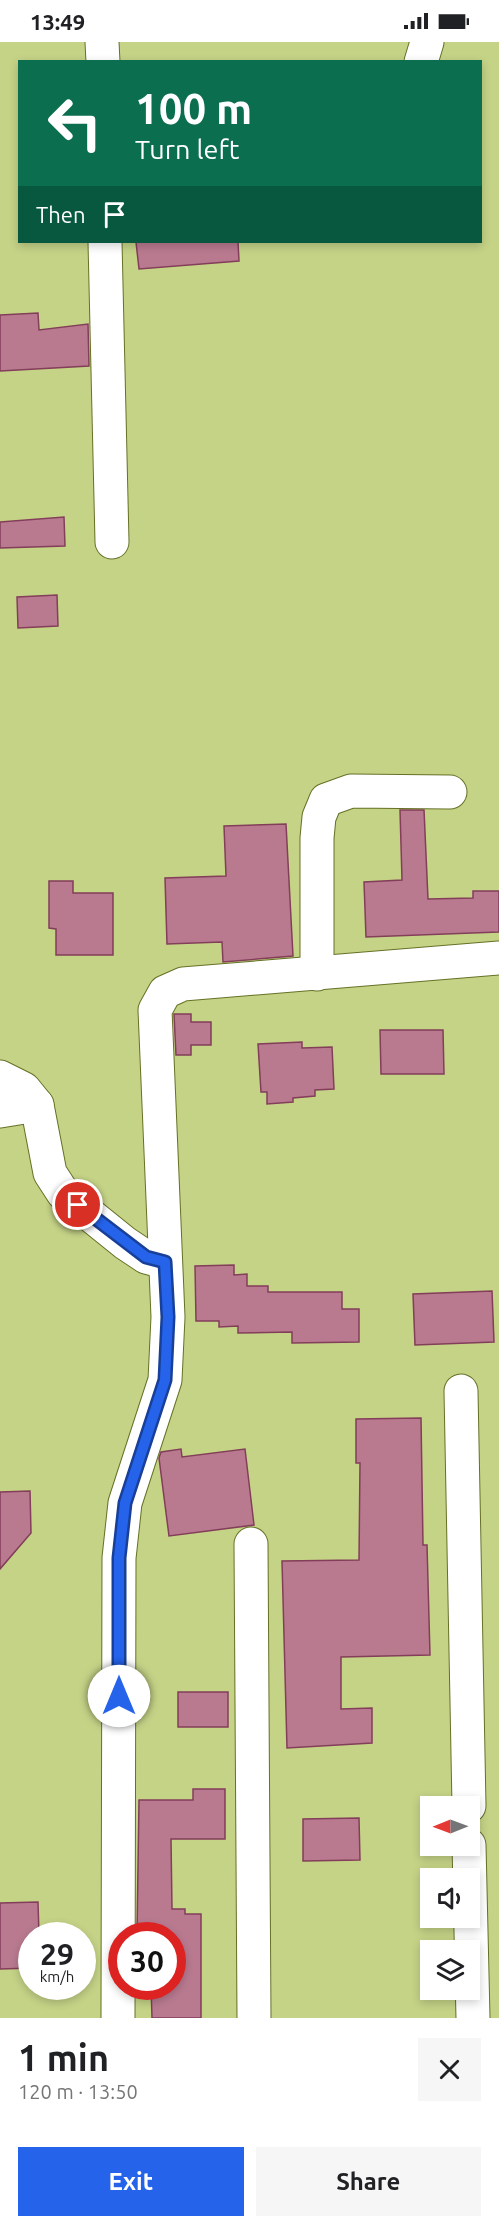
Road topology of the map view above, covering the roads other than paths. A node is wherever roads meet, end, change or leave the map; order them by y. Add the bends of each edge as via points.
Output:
1 (102, 42) edge
2 (427, 42) edge
3 (103, 60) edge
4 (422, 60) edge
5 (105, 243) edge
6 (112, 542) dead end
7 (450, 792) dead end
8 (499, 958) edge
9 (317, 974) junction
10 (0, 1077) edge
11 (37, 1105) junction
12 (0, 1111) edge
13 (165, 1262) junction
14 (461, 1391) dead end
15 (251, 1544) dead end
16 (469, 1796) edge
17 (470, 1856) edge
18 (118, 2018) edge
19 (254, 2018) edge
20 (473, 2018) edge

1 - 3 street
2 - 4 street
5 - 6 street
7 - 9 street via 351,791 326,800 317,838
8 - 9 street
9 - 13 street via 183,984 165,992 155,1010
10 - 11 street via 24,1089
11 - 12 street
11 - 13 street via 50,1173 63,1193 125,1244 146,1257
13 - 18 street via 165,1380 125,1503 119,1558
14 - 16 street
15 - 19 street
17 - 20 street

